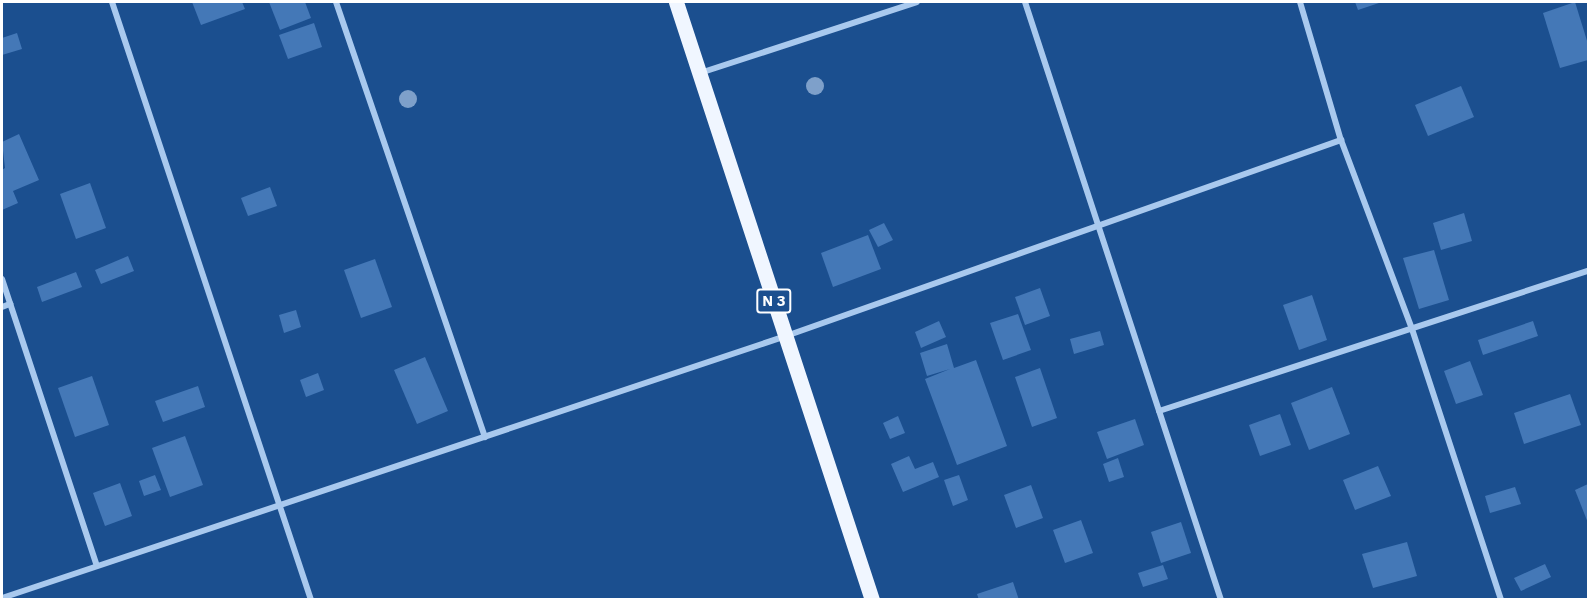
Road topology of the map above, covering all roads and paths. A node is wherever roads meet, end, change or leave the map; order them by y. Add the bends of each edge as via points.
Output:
1 (112, 2) edge
2 (336, 2) edge
3 (676, 2) edge
4 (917, 2) edge
5 (1025, 2) edge
6 (1300, 2) edge
7 (699, 73) junction
8 (1341, 140) junction
9 (1098, 224) junction
10 (1588, 271) edge
11 (2, 279) edge
12 (10, 304) junction
13 (2, 307) edge
14 (1412, 329) junction
15 (786, 336) junction
16 (1159, 411) junction
17 (485, 437) junction
18 (279, 504) junction
19 (97, 566) junction
20 (2, 598) edge
21 (310, 600) edge
22 (872, 600) edge
23 (1221, 600) edge
24 (1501, 600) edge

1 - 18 street
2 - 17 street
3 - 7 main road, N 3
4 - 7 street
5 - 9 street
6 - 8 street
7 - 15 main road, N 3
8 - 9 street
8 - 14 street
9 - 15 street
9 - 16 street
10 - 14 street
11 - 12 street
12 - 13 street
12 - 19 street
14 - 16 street
14 - 24 street
15 - 17 street
15 - 22 main road, N 3
16 - 23 street
17 - 18 street
18 - 19 street
18 - 21 street
19 - 20 street

